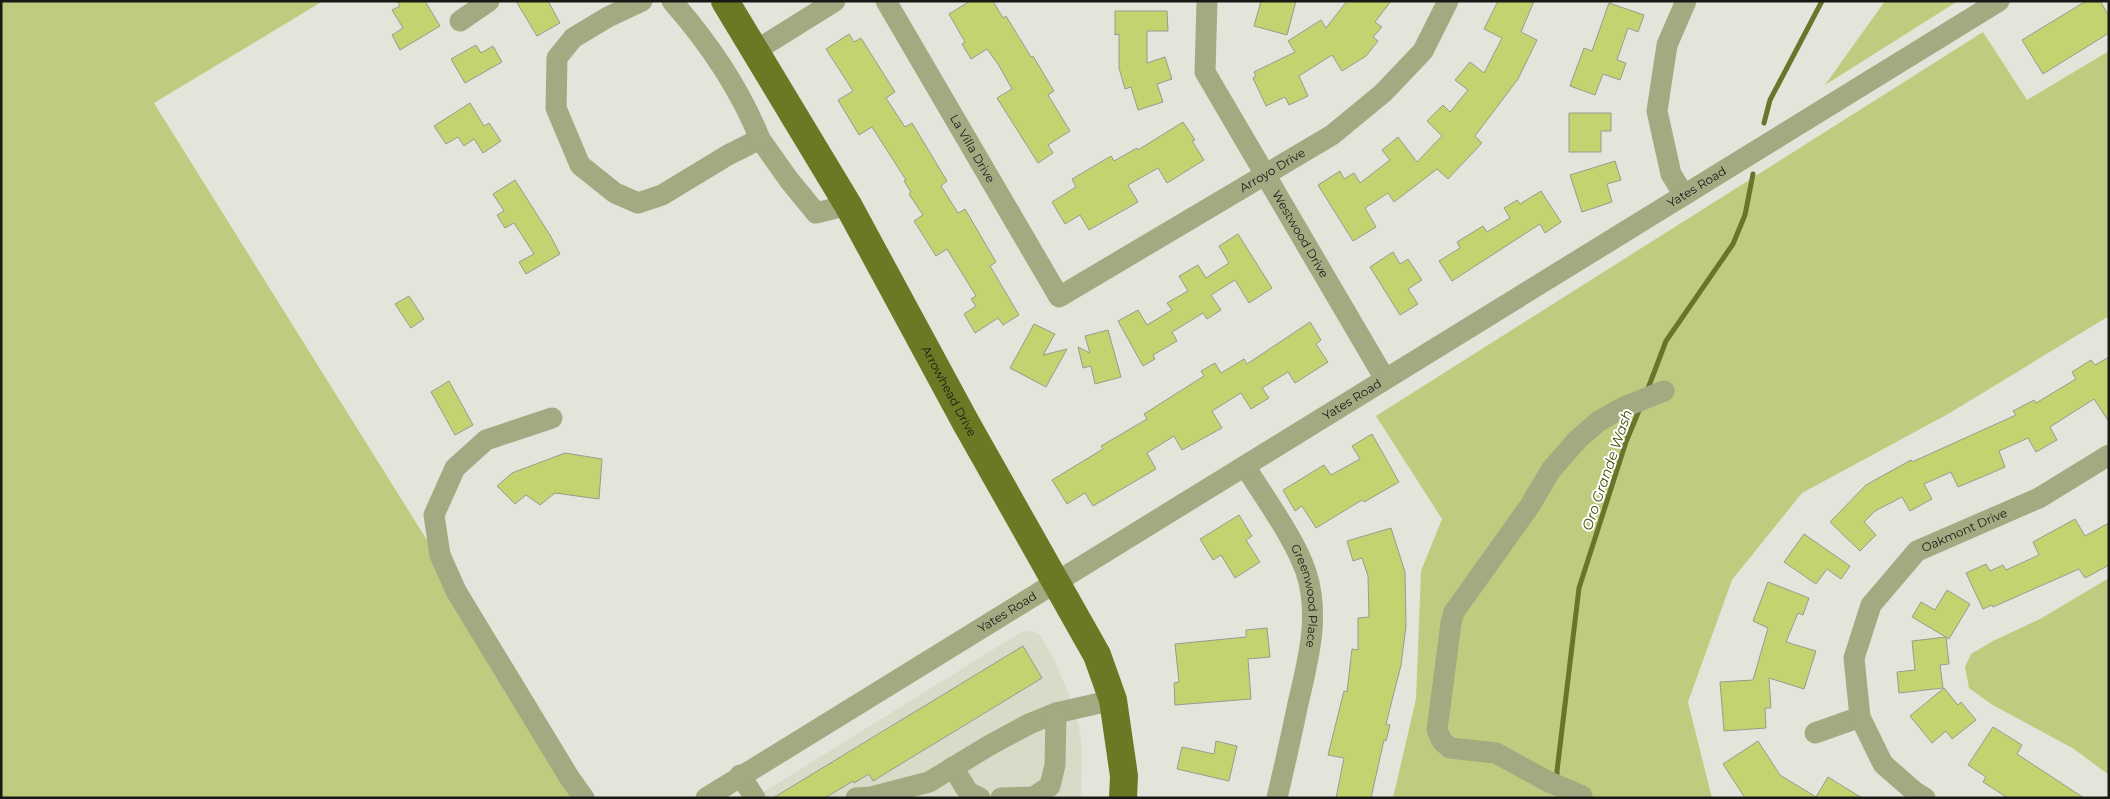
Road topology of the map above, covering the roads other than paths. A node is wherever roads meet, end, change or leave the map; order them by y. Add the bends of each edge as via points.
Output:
1 (489, 1) edge
2 (642, 1) edge
3 (672, 1) edge
4 (725, 1) edge
5 (835, 1) edge
6 (886, 1) edge
7 (1207, 1) edge
8 (1448, 1) edge
9 (1686, 1) edge
10 (1998, 1) edge
11 (460, 21) dead end
12 (755, 51) junction
13 (760, 139) junction
14 (1264, 175) junction
15 (1684, 195) junction
16 (848, 205) junction
17 (1059, 297) joint
18 (1385, 379) junction
19 (1664, 390) dead end
20 (552, 418) dead end
21 (2109, 455) edge
22 (1245, 466) junction
23 (1056, 584) junction
24 (1113, 700) junction
25 (1056, 713) junction
26 (1860, 717) junction
27 (1816, 734) dead end
28 (953, 767) junction
29 (740, 775) junction
30 (929, 790) edge
31 (1582, 796) dead end
32 (584, 798) edge
33 (706, 798) edge
34 (755, 798) edge
35 (856, 798) edge
36 (980, 798) edge
37 (1001, 798) edge
38 (1123, 798) edge
39 (1277, 798) edge
40 (1925, 798) edge

1 - 11 street
2 - 13 street via 573,38 558,58 556,108 580,164 615,192 638,203 662,195
3 - 13 street via 697,30 748,108
4 - 12 main road, Arrowhead Drive
5 - 12 street
6 - 17 street, La Villa Drive
7 - 14 street, Westwood Drive via 1205,72
8 - 14 street, Arroyo Drive via 1423,51 1383,93 1332,135
9 - 15 street via 1667,46 1657,111 1671,174
10 - 15 street, Yates Road
12 - 16 main road, Arrowhead Drive
13 - 16 street via 816,213
14 - 17 street, Arroyo Drive
14 - 18 street, Westwood Drive
15 - 18 street, Yates Road
16 - 23 main road, Arrowhead Drive
18 - 22 street, Yates Road
19 - 31 street via 1599,421 1567,451 1454,612 1451,623 1437,730 1442,741 1450,748 1496,753
20 - 32 street via 486,440 455,468 434,515 440,555 456,591
21 - 26 street, Oakmont Drive via 2039,498 1917,552 1871,604 1854,658
22 - 23 street, Yates Road
22 - 39 street, Greenwood Place via 1296,551 1306,572 1312,597 1313,620 1306,672
23 - 24 main road, Arrowhead Drive via 1097,655
23 - 29 street, Yates Road
24 - 25 street
24 - 38 main road, Arrowhead Drive via 1124,776
25 - 28 street via 1021,728
25 - 37 street via 1055,765 1050,786 1034,797
26 - 27 street
26 - 40 street, Oakmont Drive via 1883,764
28 - 30 street
28 - 36 street via 968,792
29 - 33 street, Yates Road
29 - 34 street
30 - 35 street

